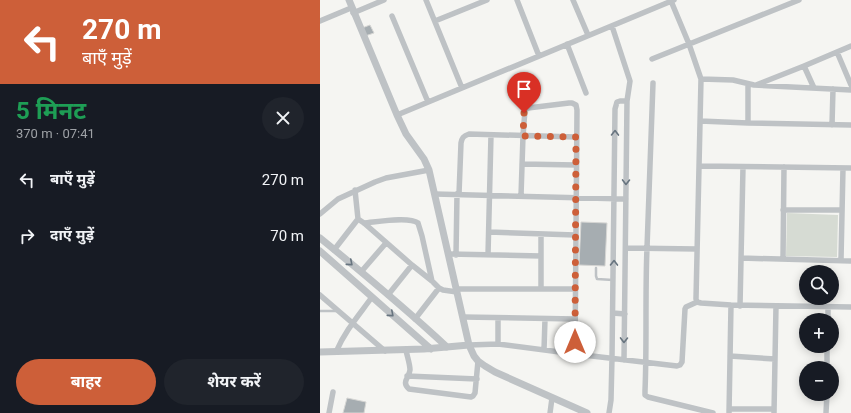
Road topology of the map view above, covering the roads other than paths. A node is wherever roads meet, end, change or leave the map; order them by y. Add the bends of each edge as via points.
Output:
1 (348, 0) edge
2 (384, 0) edge
3 (426, 0) edge
4 (487, 0) edge
5 (517, 0) edge
6 (574, 0) edge
7 (799, 0) edge
8 (672, 1) edge
9 (352, 11) junction
10 (392, 16) dead end
11 (435, 21) junction
12 (320, 22) edge
13 (612, 26) junction
14 (588, 35) junction
15 (567, 44) junction
16 (689, 44) junction
17 (851, 46) edge
18 (837, 52) junction
19 (539, 56) junction
20 (652, 59) dead end
21 (804, 66) junction
22 (701, 79) junction
23 (652, 83) dead end
24 (748, 84) junction
25 (754, 85) junction
26 (851, 85) edge
27 (462, 88) junction
28 (814, 88) junction
29 (833, 89) junction
30 (851, 90) edge
31 (586, 93) dead end
32 (627, 101) junction
33 (428, 102) junction
34 (397, 115) junction
35 (700, 121) junction
36 (748, 123) junction
37 (832, 125) junction
38 (851, 125) edge
39 (491, 135) junction
40 (523, 136) junction
41 (576, 137) junction
42 (522, 164) junction
43 (576, 165) junction
44 (699, 166) junction
45 (743, 167) junction
46 (784, 168) junction
47 (843, 168) junction
48 (851, 168) edge
49 (429, 170) junction
50 (356, 190) junction
51 (435, 194) junction
52 (458, 194) junction
53 (489, 195) junction
54 (522, 196) junction
55 (576, 198) junction
56 (614, 199) junction
57 (626, 199) junction
58 (784, 210) junction
59 (842, 210) junction
60 (320, 214) edge
61 (358, 219) junction
62 (364, 223) junction
63 (489, 232) junction
64 (541, 234) junction
65 (575, 235) junction
66 (320, 238) edge
67 (386, 243) junction
68 (626, 248) junction
69 (647, 248) junction
70 (697, 249) junction
71 (334, 250) junction
72 (320, 251) edge
73 (452, 254) junction
74 (488, 255) junction
75 (541, 256) junction
76 (741, 258) junction
77 (783, 259) junction
78 (841, 260) junction
79 (851, 261) edge
80 (412, 265) junction
81 (596, 268) dead end
82 (361, 272) junction
83 (613, 280) junction
84 (432, 281) junction
85 (439, 288) junction
86 (541, 289) junction
87 (575, 289) junction
88 (457, 290) junction
89 (320, 295) edge
90 (388, 295) junction
91 (372, 297) junction
92 (697, 302) junction
93 (731, 306) junction
94 (740, 306) junction
95 (776, 306) junction
96 (828, 307) junction
97 (851, 307) edge
98 (320, 311) edge
99 (338, 311) junction
100 (613, 313) junction
101 (828, 313) edge
102 (625, 314) junction
103 (463, 317) junction
104 (498, 318) junction
105 (415, 319) junction
106 (545, 319) junction
107 (575, 319) junction
108 (352, 322) junction
109 (498, 344) junction
110 (470, 345) junction
111 (446, 347) junction
112 (431, 349) junction
113 (406, 350) junction
114 (544, 350) junction
115 (385, 351) junction
116 (320, 352) edge
117 (336, 352) junction
118 (574, 354) junction
119 (730, 356) junction
120 (612, 358) junction
121 (775, 359) junction
122 (624, 360) junction
123 (478, 362) junction
124 (646, 362) junction
125 (407, 376) junction
126 (477, 379) junction
127 (333, 392) dead end
128 (552, 398) junction
129 (826, 401) edge
130 (729, 411) edge
131 (774, 411) edge
132 (329, 413) edge
133 (550, 413) edge
134 (586, 413) edge
135 (609, 413) edge
136 (712, 413) edge
137 (826, 413) edge

1 - 9 street
2 - 9 street
3 - 11 street
4 - 11 street
5 - 19 street
6 - 14 street
7 - 16 street
8 - 13 street
8 - 16 street
9 - 12 street
9 - 34 street
10 - 33 street
11 - 27 street
13 - 14 street
13 - 32 street via 630,81
14 - 15 street
15 - 19 street
15 - 31 street
16 - 20 street
16 - 22 street
17 - 18 street
18 - 21 street
18 - 26 street
19 - 27 street
21 - 25 street
21 - 28 street
22 - 24 street via 733,80
22 - 35 street
23 - 69 street
24 - 25 street
24 - 36 street
25 - 28 street
27 - 33 street
28 - 29 street
29 - 30 street
29 - 37 street
56 -> 32 street via 616,109 617,102
32 -> 57 street
33 - 34 street
34 - 49 street
35 - 36 street
35 - 44 street
36 - 37 street
37 - 38 street
39 - 40 street
39 - 52 street via 469,134 462,138
39 - 53 street
40 - 41 street
40 - 41 street via 526,108 572,103 577,107
40 - 42 street
41 - 43 street
42 - 43 street
42 - 54 street
43 - 55 street
44 - 45 street
44 - 70 street
45 - 46 street
45 - 76 street
46 - 47 street
46 - 58 street
47 - 48 street
47 - 59 street
49 - 50 street via 386,178
49 - 51 street
50 - 60 street via 338,199
50 - 61 street
51 - 52 street
51 - 73 street
52 - 53 street
52 - 73 street
53 - 54 street
53 - 63 street
54 - 55 street
55 - 56 street
55 - 65 street
56 - 57 street
83 -> 56 street
57 - 68 street
58 - 59 street
58 - 77 street
59 - 78 street
61 - 62 street
61 - 71 street
62 - 67 street
62 - 84 street via 399,220 412,220 418,223
63 - 64 street
63 - 74 street
64 - 65 street
64 - 75 street
65 - 87 street
66 - 71 street
67 - 80 street
67 - 82 street
68 - 69 street
68 - 102 street
69 - 70 street
69 - 124 street
70 - 92 street
71 -> 82 street
72 - 91 street
73 - 74 street
73 - 88 street
74 - 75 street
75 - 86 street
76 - 77 street
76 - 94 street
77 - 78 street
78 - 79 street
80 - 84 street
80 - 90 street
81 - 83 lane via 597,279
82 - 90 street
83 - 100 street
84 - 85 street
85 - 88 street
85 - 105 street
86 - 87 street
86 - 88 street
87 - 107 street
88 - 103 street
89 - 99 street
90 - 105 street
91 - 108 street
91 -> 112 street
92 - 93 street
92 - 124 street via 685,309 682,363 677,366
93 - 94 street
93 - 119 street
94 - 95 street
95 - 96 street
95 - 121 street
96 - 97 street
96 - 101 street
98 - 99 lane
99 - 108 street
100 - 102 street
100 - 120 street
102 -> 122 street
103 - 104 street
103 - 110 street
104 - 106 street
104 - 109 street
105 - 111 street
106 - 107 street
106 - 114 street
107 - 118 street
108 - 115 street
108 - 117 street
109 - 110 street
109 - 114 street
110 - 111 street
110 - 123 street
111 - 112 street
112 - 113 street
113 - 115 street
113 - 125 street via 410,370
114 - 118 street
115 - 117 street
116 - 117 street
118 - 120 street
119 - 121 street
119 - 130 street
120 - 122 street
120 - 135 street
121 - 131 street
122 - 124 street
123 - 126 street
123 - 128 street
124 - 136 street via 645,395
125 - 126 street
125 - 126 street via 406,385 409,389 471,397 474,395
127 - 132 street
128 - 133 street
128 - 134 street
129 - 137 street
130 - 131 street

